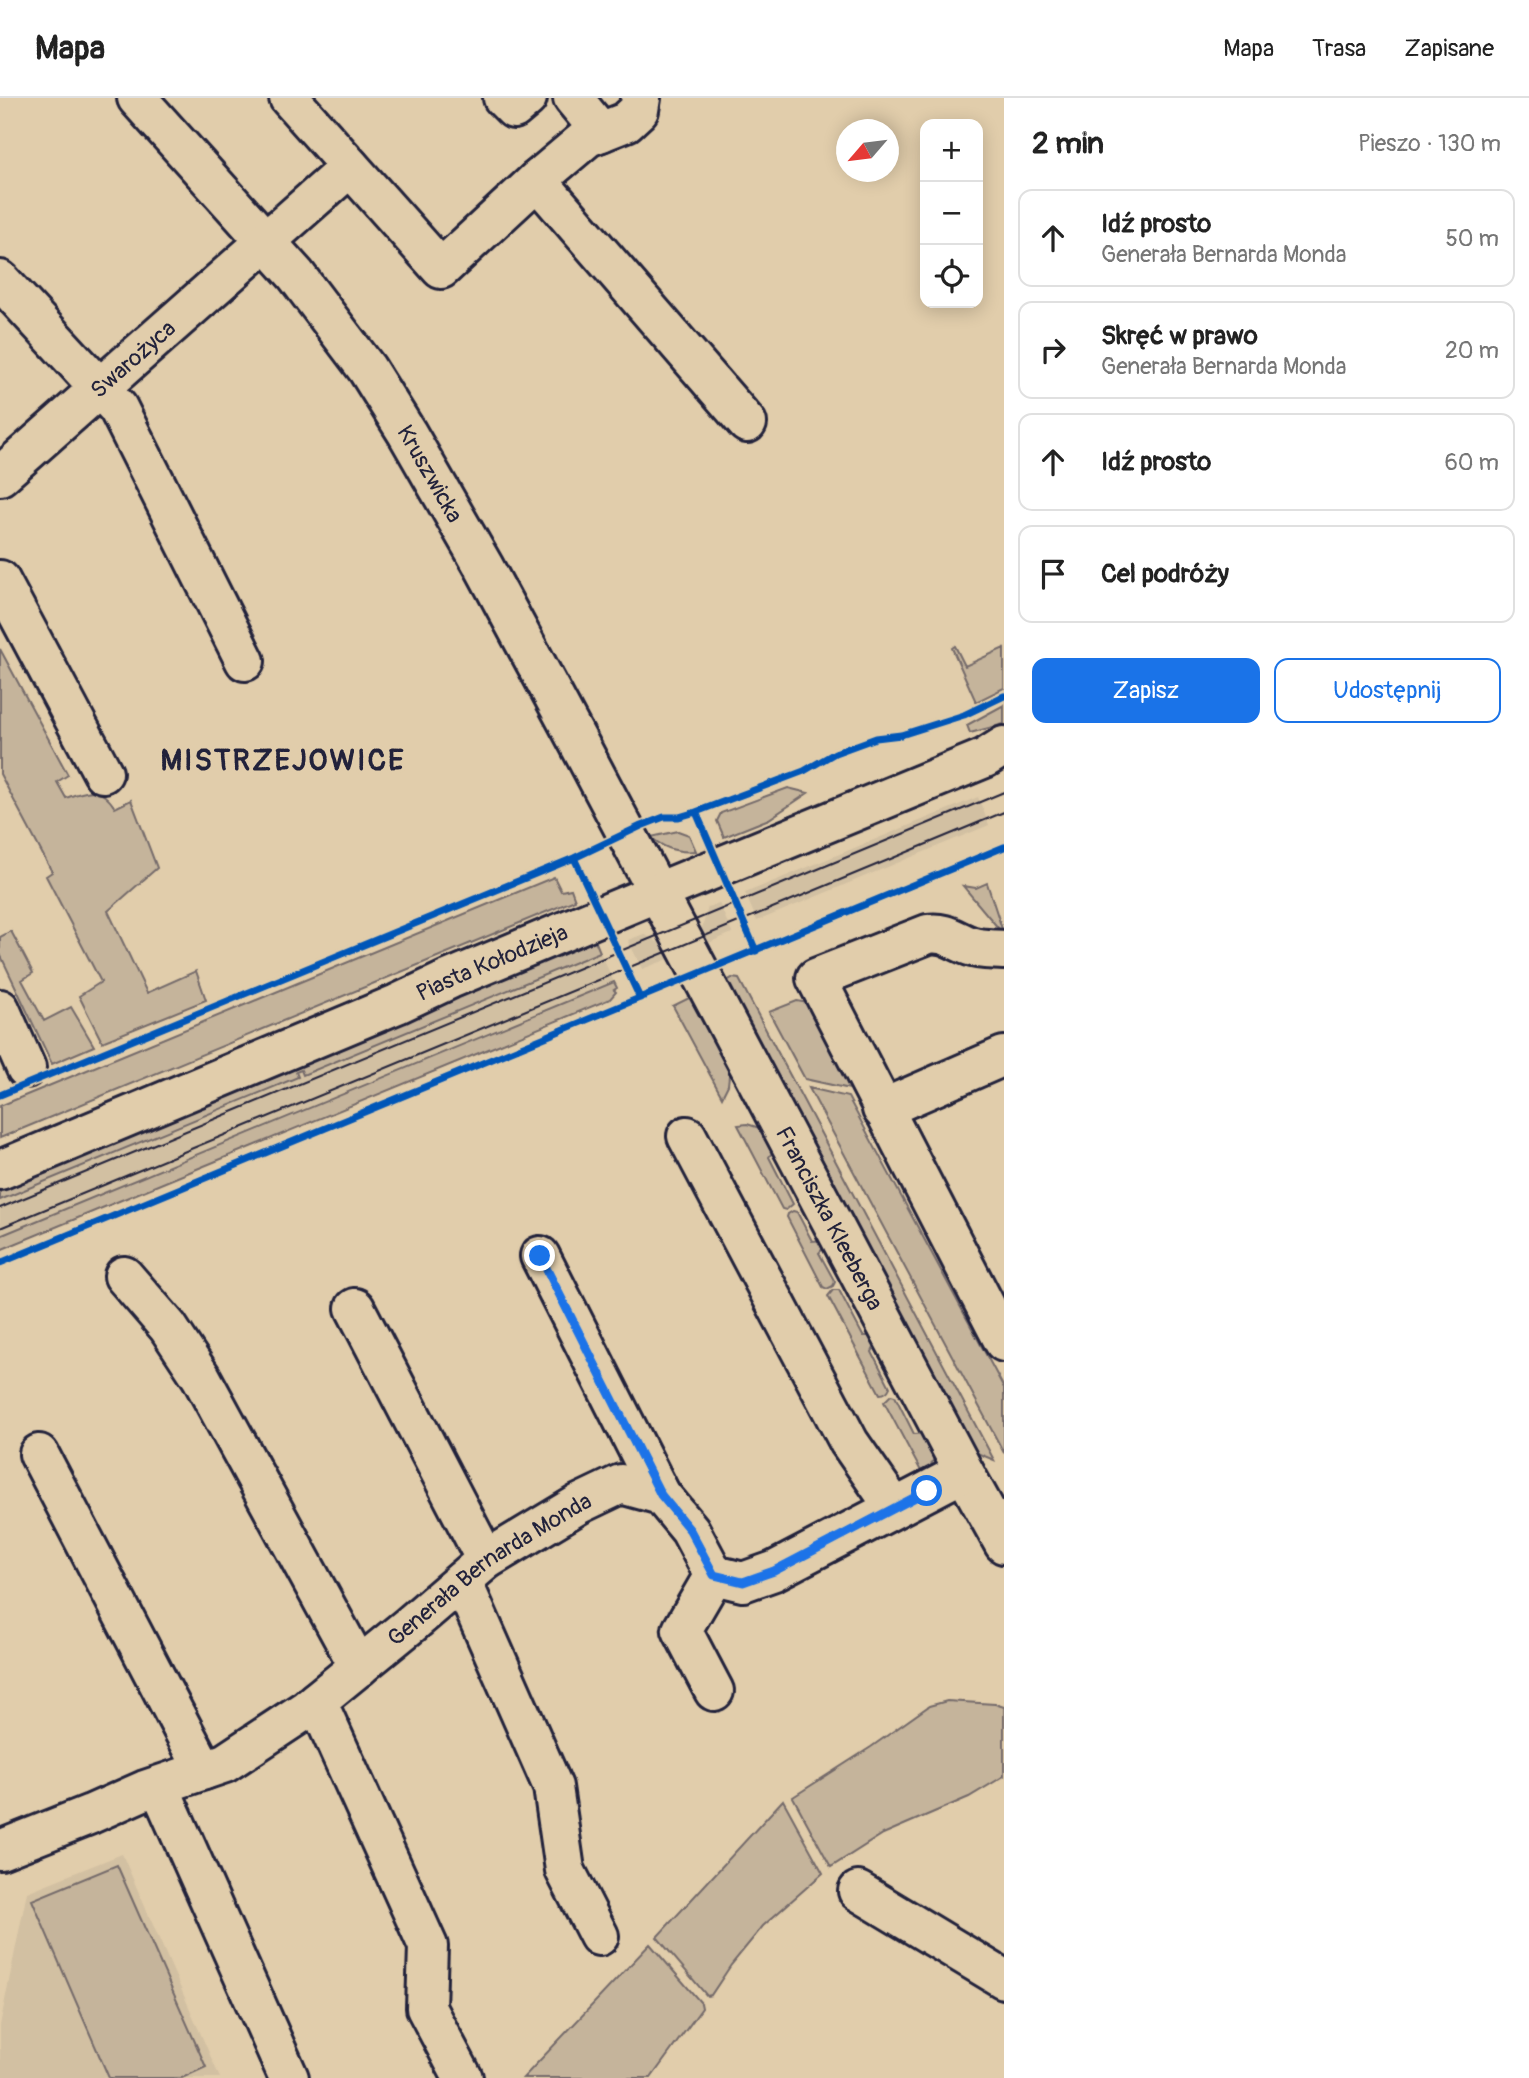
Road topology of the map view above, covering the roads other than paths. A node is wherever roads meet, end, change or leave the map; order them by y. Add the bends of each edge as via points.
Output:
1 (137, 98) edge
2 (289, 98) edge
3 (503, 98) edge
4 (527, 98) edge
5 (573, 98) edge
6 (641, 98) edge
7 (601, 132) junction
8 (350, 167) junction
9 (537, 180) junction
10 (266, 241) junction
11 (0, 280) edge
12 (99, 387) junction
13 (747, 423) dead end
14 (0, 476) edge
15 (0, 580) edge
16 (245, 662) dead end
17 (998, 753) edge
18 (103, 773) dead end
19 (657, 892) junction
20 (1004, 950) edge
21 (0, 1009) edge
22 (1004, 1056) edge
23 (26, 1068) dead end
24 (882, 1109) junction
25 (687, 1136) dead end
26 (0, 1170) edge
27 (540, 1256) dead end
28 (124, 1276) dead end
29 (355, 1308) dead end
30 (1004, 1342) edge
31 (38, 1454) dead end
32 (982, 1485) edge
33 (661, 1495) junction
34 (894, 1507) junction
35 (1004, 1544) edge
36 (474, 1571) junction
37 (714, 1575) junction
38 (359, 1667) junction
39 (714, 1691) dead end
40 (317, 1701) junction
41 (204, 1770) junction
42 (159, 1786) junction
43 (0, 1850) edge
44 (858, 1891) dead end
45 (599, 1936) dead end
46 (1004, 1979) edge
47 (289, 2078) edge
48 (463, 2078) edge

1 - 10 street, Kruszwicka
2 - 8 street
3 - 4 street via 514,109
5 - 7 street
6 - 7 street via 639,110 626,122
7 - 9 street via 588,137
8 - 9 street via 441,269
8 - 10 street, Swarożyca
9 - 13 street
10 - 12 street, Swarożyca
10 - 19 street, Kruszwicka via 332,321 407,433 484,567
11 - 12 street
12 - 14 street, Swarożyca
12 - 16 street via 118,408
15 - 18 street
17 - 19 street, Piasta Kołodzieja
19 - 26 street, Piasta Kołodzieja
19 - 32 street, Franciszka Kleeberga
20 - 24 street via 972,947 936,932 816,978
21 - 23 street
22 - 24 street
24 - 30 street
25 - 34 street via 849,1441
27 - 33 street
28 - 38 street via 168,1327 201,1377
29 - 36 street
31 - 41 street
32 - 34 street
32 - 35 street, Franciszka Kleeberga
33 - 36 street, Generała Bernarda Monda via 621,1484 579,1504
33 - 37 street via 690,1530
34 - 37 street via 774,1571 743,1582
36 - 38 street, Generała Bernarda Monda
36 - 45 street via 553,1787 565,1870
37 - 39 street via 682,1630
38 - 40 street, Generała Bernarda Monda
40 - 41 street, Generała Bernarda Monda via 225,1763
40 - 48 street via 428,1946 426,2008
41 - 42 street, Generała Bernarda Monda
42 - 43 street, Generała Bernarda Monda
42 - 47 street
44 - 46 street

